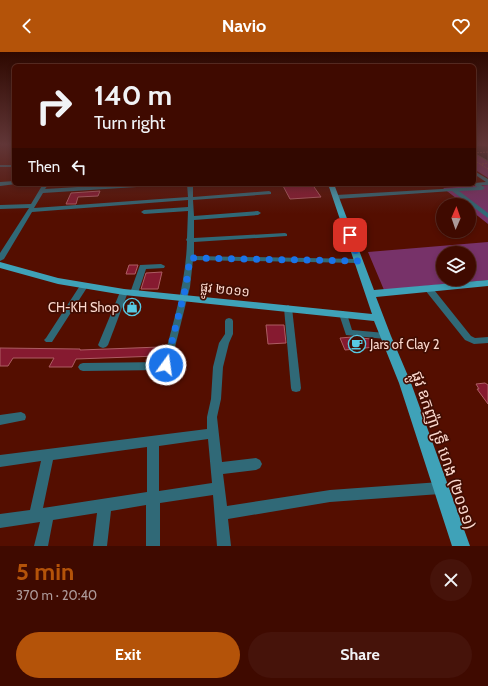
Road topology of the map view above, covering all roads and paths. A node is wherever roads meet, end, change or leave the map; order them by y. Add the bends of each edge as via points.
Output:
1 (476, 173) edge
2 (488, 182) edge
3 (12, 183) edge
4 (0, 184) edge
5 (45, 186) edge
6 (121, 186) edge
7 (190, 186) edge
8 (332, 186) edge
9 (454, 190) junction
10 (42, 191) junction
11 (269, 193) dead end
12 (336, 197) junction
13 (191, 198) junction
14 (0, 207) edge
15 (31, 208) junction
16 (191, 209) junction
17 (144, 212) dead end
18 (258, 213) dead end
19 (488, 216) edge
20 (191, 218) junction
21 (285, 235) dead end
22 (190, 240) junction
23 (190, 258) junction
24 (0, 259) edge
25 (359, 261) junction
26 (0, 265) edge
27 (161, 266) dead end
28 (488, 283) edge
29 (84, 286) junction
30 (428, 288) junction
31 (129, 292) junction
32 (370, 294) junction
33 (183, 297) junction
34 (288, 308) junction
35 (343, 314) junction
36 (379, 318) junction
37 (229, 321) dead end
38 (385, 336) junction
39 (50, 340) dead end
40 (488, 340) edge
41 (102, 345) dead end
42 (83, 366) dead end
43 (296, 388) dead end
44 (21, 417) dead end
45 (0, 420) edge
46 (214, 433) junction
47 (154, 441) junction
48 (48, 455) junction
49 (0, 461) edge
50 (256, 464) dead end
51 (217, 469) junction
52 (219, 488) junction
53 (440, 488) junction
54 (153, 498) junction
55 (105, 505) junction
56 (221, 514) junction
57 (41, 515) junction
58 (0, 521) edge
59 (41, 546) edge
60 (100, 546) edge
61 (153, 546) edge
62 (224, 546) edge
63 (461, 546) edge

1 - 2 street
2 - 9 street via 476,184 482,188
3 - 4 street
5 - 10 street
6 - 10 street
7 - 13 street
8 - 12 main road, ផ្លូវ ឧកញ៉ា ទ្រី ហេង (២០១១)
9 - 12 street
9 - 19 street
10 - 15 street
11 - 13 street
12 - 25 main road, ផ្លូវ ឧកញ៉ា ទ្រី ហេង (២០១១)
13 - 15 street
13 - 16 street
14 - 15 street
15 - 24 street
16 - 17 street
16 - 20 street
18 - 20 street
20 - 22 street
21 - 22 street
22 - 23 street
23 - 25 street
23 - 33 street
25 - 32 main road, ផ្លូវ ឧកញ៉ា ទ្រី ហេង (២០១១)
26 - 29 main road, ផ្លូវ ២០១១
27 - 31 street via 143,267
28 - 30 main road
29 - 31 main road, ផ្លូវ ២០១១
29 - 39 street
30 - 32 main road
30 - 40 street via 468,338 474,341
31 - 33 main road, ផ្លូវ ២០១១
31 - 41 street
32 - 36 main road, ផ្លូវ ឧកញ៉ា ទ្រី ហេង (២០១១)
33 - 34 main road, ផ្លូវ ២០១១
33 - 42 street via 166,365
34 - 35 main road, ផ្លូវ ២០១១
34 - 43 street
35 - 36 main road, ផ្លូវ ២០១១
35 - 38 street via 349,333
36 - 38 main road, ផ្លូវ ឧកញ៉ា ទ្រី ហេង (២០១១)
37 - 46 street via 229,334 218,367 212,417
38 - 53 main road, ផ្លូវ ឧកញ៉ា ទ្រី ហេង (២០១១) via 405,383
44 - 45 street
46 - 47 street
46 - 51 street
47 - 48 street
47 - 54 street
48 - 49 street
48 - 57 street
50 - 51 street
51 - 52 street
52 - 54 street
52 - 56 street
53 - 56 street via 330,496
53 - 63 main road, ផ្លូវ ឧកញ៉ា ទ្រី ហេង (២០១១)
54 - 55 street
54 - 61 street
55 - 57 street
55 - 60 street
56 - 62 street
57 - 58 street
57 - 59 street

